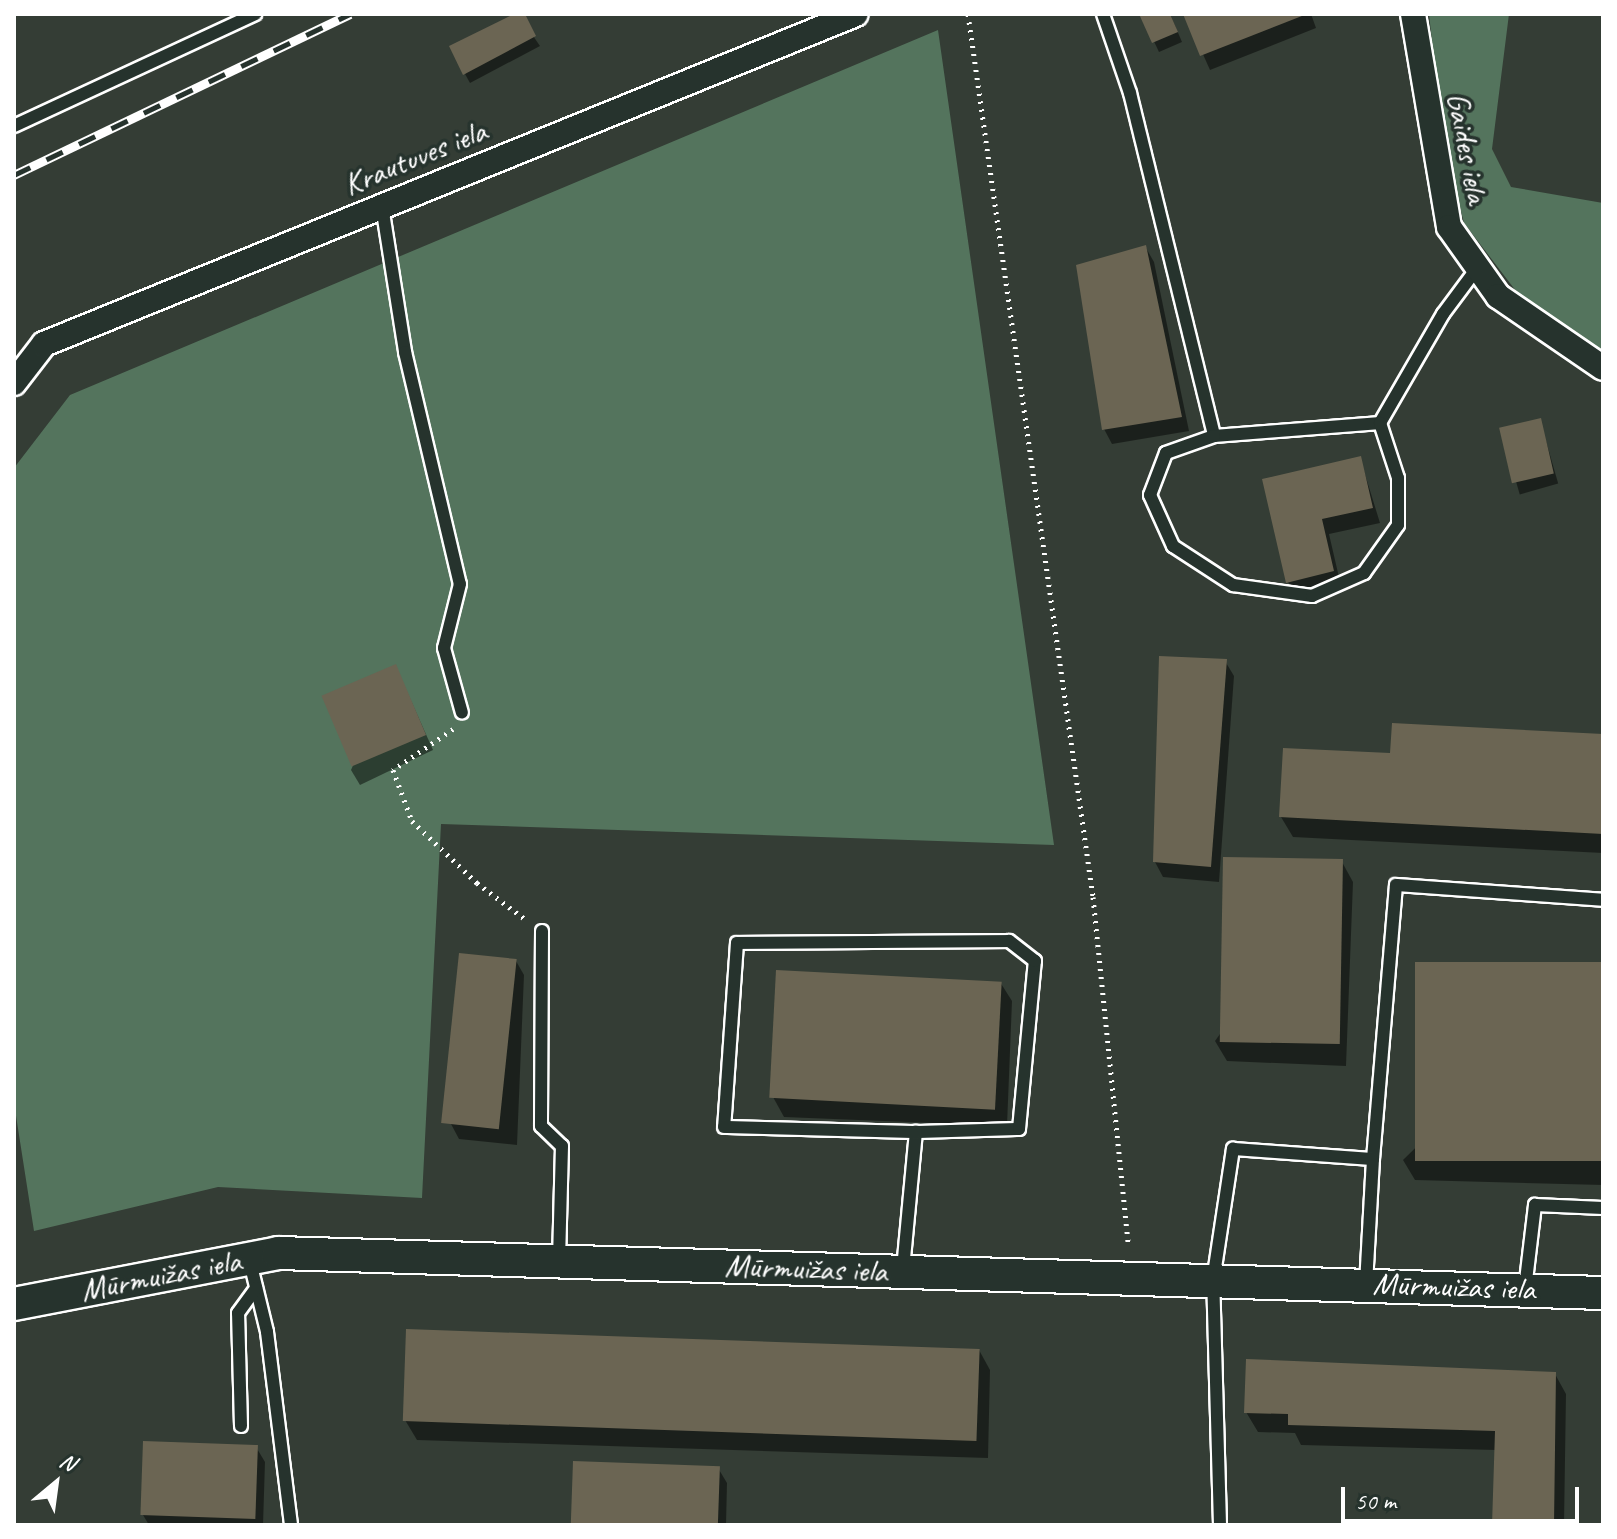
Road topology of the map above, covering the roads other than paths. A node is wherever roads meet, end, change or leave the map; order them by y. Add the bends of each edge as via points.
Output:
1 (255, 14) edge
2 (856, 14) edge
3 (1103, 14) edge
4 (1413, 14) edge
5 (14, 126) edge
6 (382, 206) junction
7 (1478, 267) junction
8 (1603, 368) edge
9 (14, 383) edge
10 (1380, 423) junction
11 (1214, 436) junction
12 (462, 713) road end
13 (1603, 900) edge
14 (542, 931) road end
15 (916, 1132) junction
16 (1373, 1159) junction
17 (1603, 1208) edge
18 (559, 1262) junction
19 (902, 1272) junction
20 (252, 1273) junction
21 (1213, 1281) junction
22 (1366, 1285) junction
23 (1525, 1289) junction
24 (1603, 1293) edge
25 (14, 1304) edge
26 (241, 1426) dead end
27 (291, 1525) edge
28 (1220, 1525) edge

1 - 5 lane
2 - 6 street, Krautuves iela
3 - 11 lane via 1130,93
4 - 7 street, Gaides iela via 1449,227
6 - 9 street, Krautuves iela via 44,344
6 - 12 lane via 405,352 460,584 444,648
7 - 8 street, Gaides iela via 1498,296
7 - 10 lane via 1443,314
10 - 11 lane
10 - 11 lane via 1398,478 1398,525 1364,573 1312,596 1233,585 1173,546 1150,495 1166,453
13 - 16 lane via 1396,885
14 - 18 lane via 541,1126 562,1146
15 - 15 lane via 1019,1129 1035,961 1009,941 737,943 724,1127
15 - 19 lane
16 - 21 lane via 1233,1149
16 - 22 lane
17 - 23 lane via 1535,1205
18 - 19 street, Mūrmuižas iela
18 - 20 street, Mūrmuižas iela via 278,1253
19 - 21 street, Mūrmuižas iela
20 - 25 street, Mūrmuižas iela
20 - 26 lane via 238,1313
20 - 27 lane via 267,1332
21 - 22 street, Mūrmuižas iela
21 - 28 lane
22 - 23 street, Mūrmuižas iela
23 - 24 street, Mūrmuižas iela

